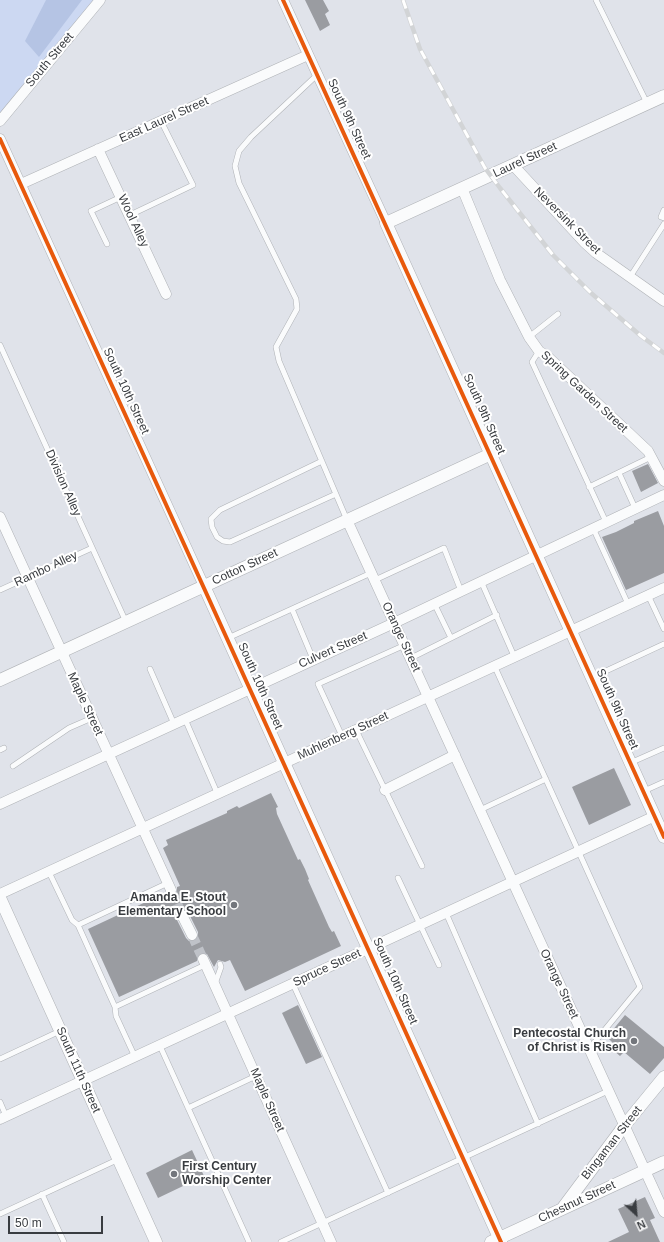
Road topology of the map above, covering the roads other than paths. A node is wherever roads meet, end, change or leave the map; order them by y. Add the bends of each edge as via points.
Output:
1 (100, 0) edge
2 (283, 0) edge
3 (596, 0) edge
4 (308, 55) junction
5 (317, 75) junction
6 (664, 96) edge
7 (648, 103) junction
8 (0, 121) edge
9 (161, 121) junction
10 (0, 139) edge
11 (98, 149) junction
12 (513, 165) junction
13 (21, 184) junction
14 (462, 188) junction
15 (122, 197) junction
16 (664, 210) edge
17 (130, 215) junction
18 (664, 218) edge
19 (386, 223) junction
20 (664, 224) edge
21 (107, 244) dead end
22 (630, 277) junction
23 (166, 294) dead end
24 (664, 301) edge
25 (558, 314) dead end
26 (529, 337) junction
27 (0, 345) edge
28 (539, 351) junction
29 (491, 454) junction
30 (651, 457) junction
31 (322, 461) junction
32 (619, 473) junction
33 (664, 481) edge
34 (589, 487) junction
35 (336, 494) junction
36 (664, 495) edge
37 (635, 508) junction
38 (0, 517) edge
39 (347, 520) junction
40 (606, 522) junction
41 (593, 528) junction
42 (92, 548) junction
43 (537, 555) junction
44 (373, 576) junction
45 (27, 577) junction
46 (481, 581) junction
47 (204, 586) junction
48 (664, 588) edge
49 (0, 590) edge
50 (461, 591) junction
51 (648, 595) junction
52 (434, 603) junction
53 (628, 604) junction
54 (292, 609) junction
55 (497, 615) junction
56 (126, 622) junction
57 (394, 623) junction
58 (664, 629) edge
59 (571, 630) junction
60 (228, 638) junction
61 (451, 638) junction
62 (664, 644) edge
63 (405, 645) junction
64 (61, 652) junction
65 (514, 656) junction
66 (411, 658) junction
67 (313, 659) junction
68 (494, 665) junction
69 (150, 669) dead end
70 (592, 677) junction
71 (0, 680) edge
72 (250, 688) junction
73 (428, 695) junction
74 (92, 718) junction
75 (185, 719) junction
76 (174, 724) junction
77 (356, 729) junction
78 (342, 736) junction
79 (664, 748) edge
80 (108, 754) junction
81 (455, 755) junction
82 (284, 763) junction
83 (630, 763) junction
84 (14, 766) dead end
85 (546, 780) junction
86 (664, 782) edge
87 (385, 790) junction
88 (643, 791) junction
89 (218, 795) junction
90 (0, 804) edge
91 (480, 810) junction
92 (654, 816) junction
93 (143, 829) junction
94 (664, 837) edge
95 (579, 851) junction
96 (422, 866) dead end
97 (49, 872) junction
98 (398, 878) dead end
99 (513, 882) junction
100 (169, 886) joint
101 (0, 894) edge
102 (0, 898) edge
103 (446, 913) junction
104 (182, 915) tunnel mouth
105 (78, 925) junction
106 (420, 925) junction
107 (192, 935) tunnel mouth
108 (369, 948) junction
109 (204, 962) joint
110 (220, 964) dead end
111 (439, 965) dead end
112 (293, 984) junction
113 (215, 985) junction
114 (115, 1007) junction
115 (228, 1015) junction
116 (60, 1031) junction
117 (160, 1046) junction
118 (589, 1049) junction
119 (135, 1057) junction
120 (0, 1059) edge
121 (256, 1076) junction
122 (664, 1077) edge
123 (83, 1081) junction
124 (608, 1091) junction
125 (0, 1102) edge
126 (188, 1108) junction
127 (3, 1117) edge
128 (538, 1124) junction
129 (624, 1126) junction
130 (464, 1158) junction
131 (119, 1159) junction
132 (664, 1162) edge
133 (645, 1170) junction
134 (42, 1194) junction
135 (388, 1194) junction
136 (561, 1210) junction
137 (664, 1212) edge
138 (0, 1214) edge
139 (322, 1223) junction
140 (497, 1241) edge
141 (64, 1242) edge
142 (156, 1242) edge
143 (249, 1242) edge
144 (281, 1242) edge
145 (331, 1242) edge

1 - 8 street, South Street
2 - 4 street, South 9th Street
3 - 7 lane
4 - 5 street, South 9th Street
4 - 9 street, East Laurel Street
5 - 19 street, South 9th Street
5 - 31 lane via 251,136 239,151 235,166 239,183 296,299 297,309 276,347 279,361
6 - 7 street, Laurel Street
7 - 12 street, Laurel Street
9 - 11 street, East Laurel Street
9 - 17 lane via 193,186
10 - 13 street, South 10th Street
11 - 13 street, East Laurel Street
11 - 15 street, Wool Alley
12 - 14 street, Laurel Street
12 - 22 street, Neversink Street via 585,243
13 - 47 street, South 10th Street
14 - 19 street, Laurel Street
14 - 26 street, Spring Garden Street via 500,280
15 - 17 street, Wool Alley
15 - 21 lane via 91,211
16 - 18 lane via 661,216
17 - 23 street, Wool Alley
19 - 29 street, South 9th Street
20 - 22 lane
22 - 24 street, Neversink Street
25 - 26 lane
26 - 28 street, Spring Garden Street
27 - 42 lane, Division Alley
28 - 30 street, Spring Garden Street via 648,451
28 - 34 lane via 532,362
29 - 39 street, Cotton Street
29 - 43 street, South 9th Street
30 - 32 lane
30 - 33 street, Spring Garden Street
31 - 35 lane
31 - 35 lane via 220,510 211,519 212,527 217,537 223,542 230,542
32 - 34 lane
32 - 37 lane
34 - 40 lane
35 - 39 lane
36 - 37 street, Culvert Street
37 - 40 street, Culvert Street
38 - 45 street, Maple Street
39 - 44 street, Orange Street
39 - 47 street, Cotton Street
40 - 41 street, Culvert Street
41 - 43 street, Culvert Street
41 - 53 lane
42 - 45 lane, Rambo Alley
42 - 56 lane, Division Alley
43 - 46 street, Culvert Street
43 - 59 street, South 9th Street
44 - 50 lane via 444,548
44 - 54 lane
44 - 57 street, Orange Street
45 - 49 lane, Rambo Alley
45 - 64 street, Maple Street
46 - 50 street, Culvert Street
46 - 55 lane
47 - 56 street, Cotton Street
47 - 60 street, South 10th Street
48 - 51 street, Muhlenberg Street
50 - 52 street, Culvert Street
51 - 53 street, Muhlenberg Street
51 - 58 lane
52 - 57 street, Culvert Street
52 - 61 lane
53 - 59 street, Muhlenberg Street
54 - 60 lane
54 - 67 lane
55 - 61 lane
55 - 65 lane
56 - 64 street, Cotton Street
57 - 63 street, Orange Street
57 - 67 street, Culvert Street
59 - 65 street, Muhlenberg Street
59 - 70 street, South 9th Street
60 - 72 street, South 10th Street
61 - 66 lane
62 - 70 lane
63 - 66 street, Orange Street
63 - 78 lane via 318,684
64 - 71 street, Cotton Street
64 - 74 street, Maple Street
65 - 68 street, Muhlenberg Street
66 - 73 street, Orange Street
67 - 72 street, Culvert Street
68 - 73 street, Muhlenberg Street
68 - 85 lane
69 - 76 lane
70 - 83 street, South 9th Street
72 - 75 street, Culvert Street
72 - 82 street, South 10th Street
73 - 77 street, Muhlenberg Street
73 - 81 street, Orange Street
74 - 80 street, Maple Street
74 - 84 lane via 69,728
75 - 76 street, Culvert Street
75 - 89 lane
76 - 80 street, Culvert Street
77 - 78 street, Muhlenberg Street
77 - 87 lane
78 - 82 street, Muhlenberg Street
79 - 83 lane
80 - 90 street, Culvert Street
80 - 93 street, Maple Street
81 - 87 street
81 - 91 street, Orange Street
82 - 89 street, Muhlenberg Street
82 - 108 street, South 10th Street
83 - 88 street, South 9th Street
85 - 91 lane
85 - 95 lane
86 - 88 lane
87 - 96 lane
88 - 92 street, South 9th Street
89 - 93 street, Muhlenberg Street
91 - 99 street, Orange Street
92 - 94 street, South 9th Street
92 - 95 street, Spruce Street
93 - 97 street, Muhlenberg Street
93 - 100 street, Maple Street
95 - 99 street, Spruce Street
95 - 118 lane via 640,987
97 - 101 street, Muhlenberg Street
97 - 105 lane via 72,920
98 - 106 lane
99 - 103 street, Spruce Street
99 - 118 street, Orange Street
100 - 105 lane
102 - 116 street, South 11th Street
103 - 106 street, Spruce Street
103 - 128 lane
104 - 107 street
105 - 114 lane
106 - 108 street, Spruce Street
106 - 111 lane
108 - 112 street, Spruce Street
108 - 130 street, South 10th Street
109 - 113 street, Maple Street
109 - 114 lane
110 - 113 lane
112 - 115 street, Spruce Street
112 - 135 lane
113 - 115 street, Maple Street
114 - 119 lane via 116,1016
115 - 117 street, Spruce Street
115 - 121 street, Maple Street
116 - 120 lane
116 - 123 street, South 11th Street
117 - 119 street, Spruce Street
117 - 126 lane
118 - 124 street, Orange Street
119 - 123 street, Spruce Street
121 - 126 lane
121 - 139 street, Maple Street
122 - 129 street, Bingaman Street
123 - 127 street, Spruce Street
123 - 131 street, South 11th Street
124 - 128 lane
124 - 129 street, Orange Street
125 - 127 lane
126 - 143 lane
128 - 130 lane
129 - 133 street, Orange Street
129 - 136 street, Bingaman Street
130 - 135 lane
130 - 140 street, South 10th Street
131 - 134 lane
131 - 142 street, South 11th Street
132 - 133 street, Chestnut Street
133 - 136 street, Chestnut Street
133 - 137 street, Orange Street
134 - 138 lane
134 - 141 lane
135 - 139 lane
136 - 140 street, Chestnut Street
139 - 144 lane
139 - 145 street, Maple Street

